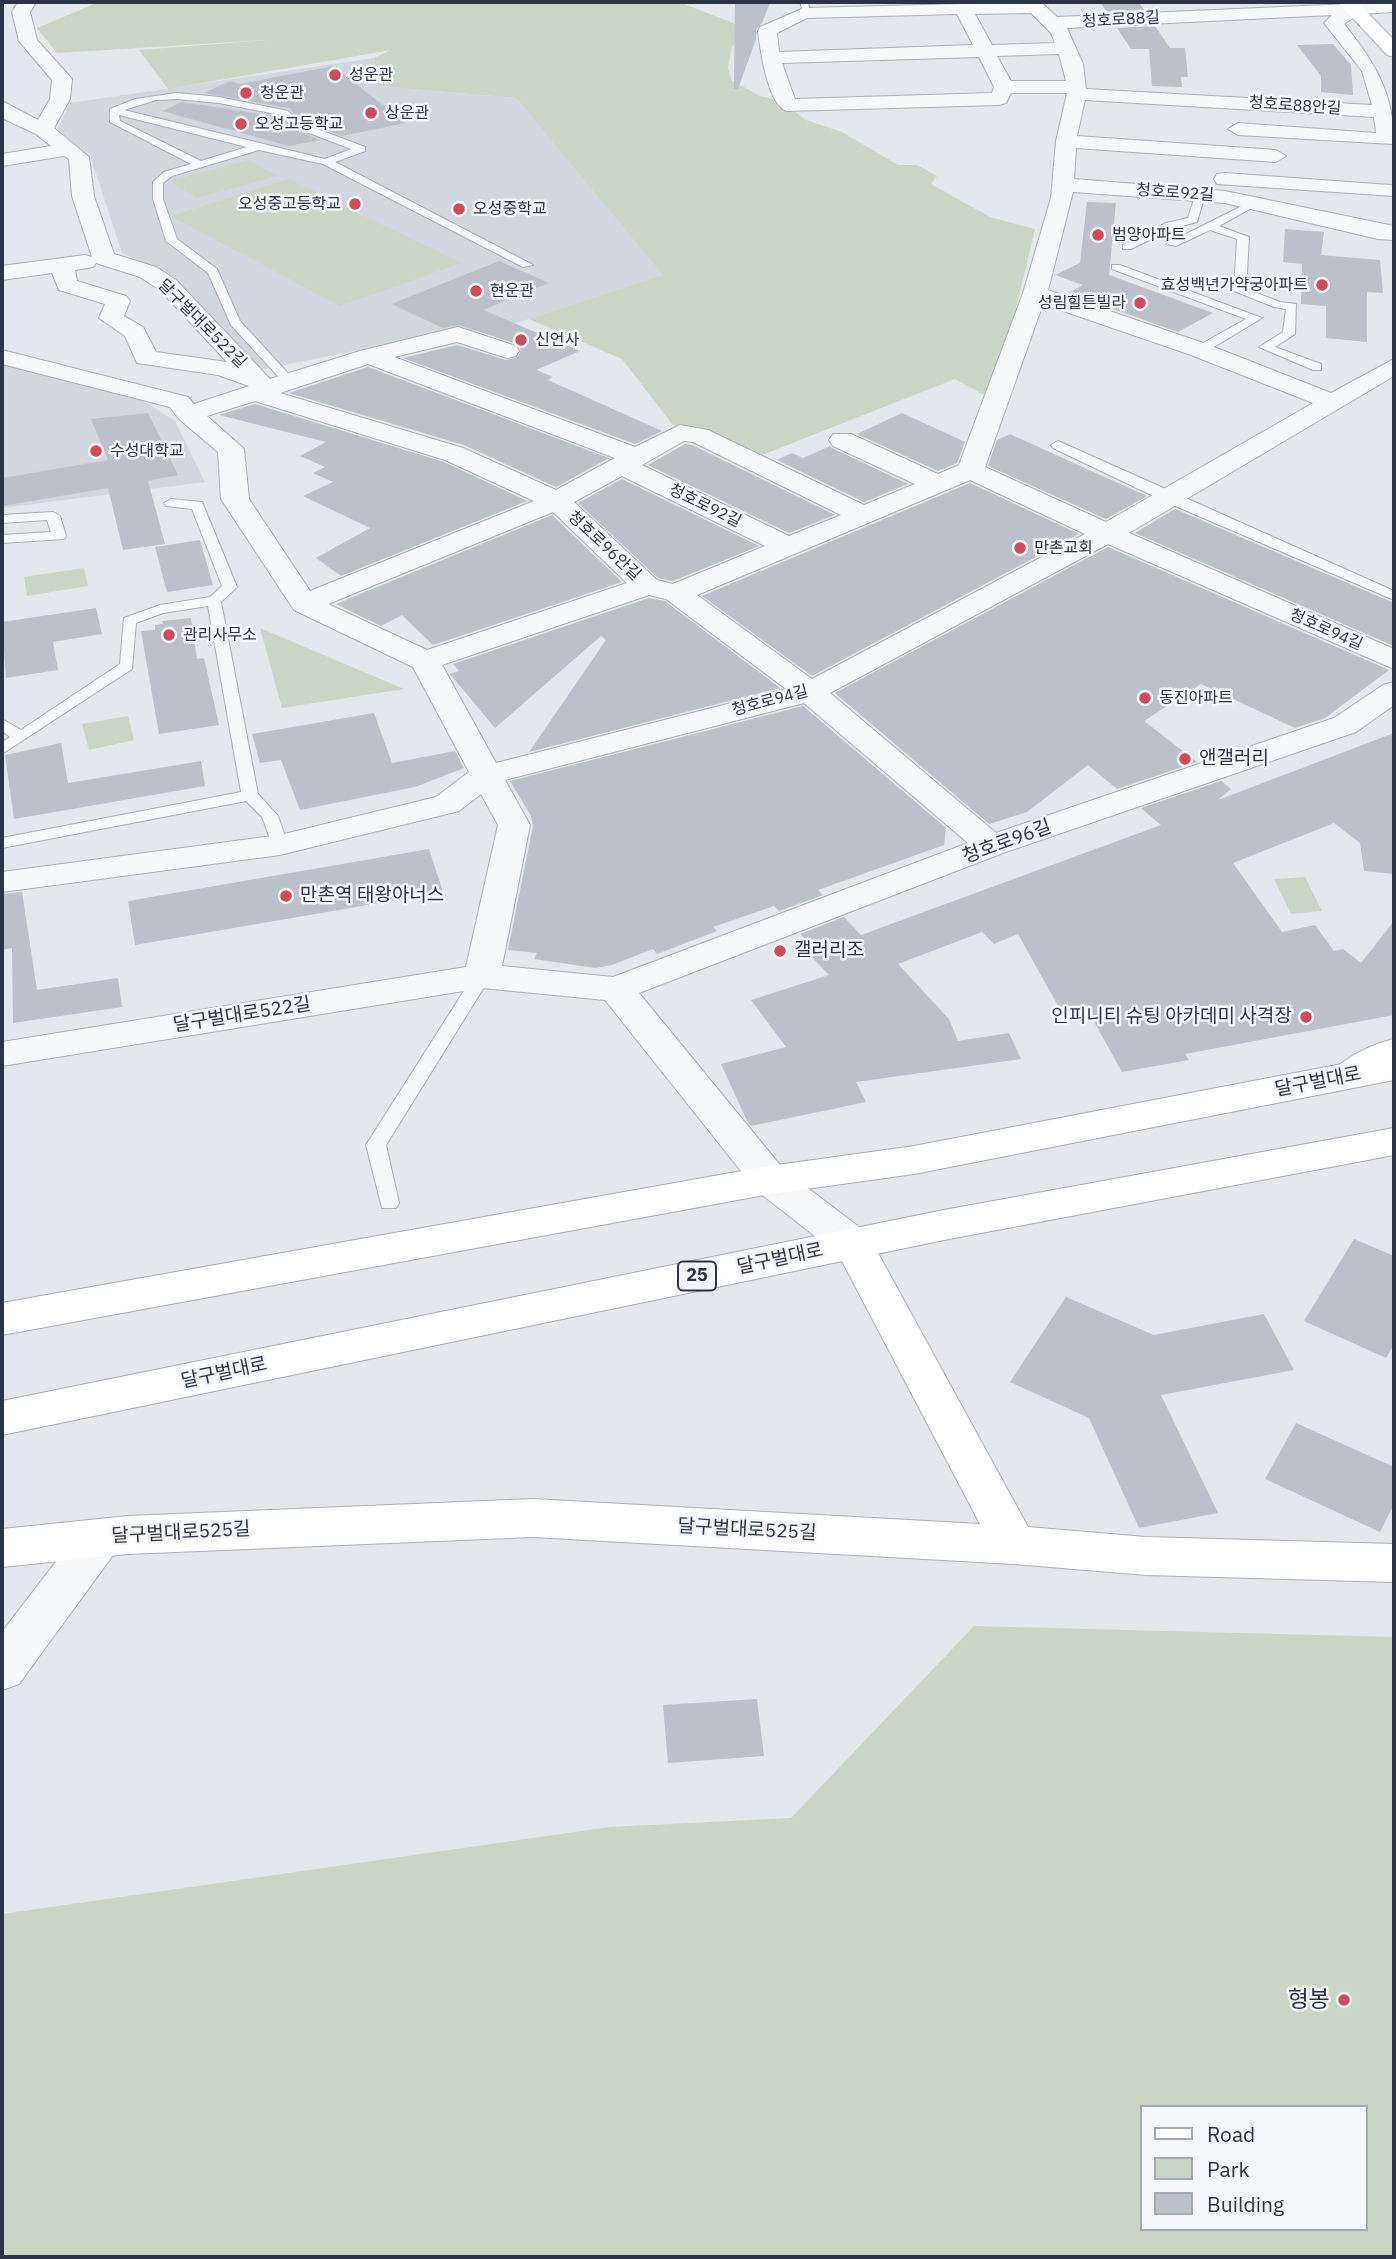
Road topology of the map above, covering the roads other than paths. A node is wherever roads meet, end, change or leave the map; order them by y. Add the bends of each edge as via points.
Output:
1 (27, 2) edge
2 (1033, 4) edge
3 (1350, 5) edge
4 (1394, 7) edge
5 (816, 8) edge
6 (963, 8) junction
7 (898, 9) junction
8 (1055, 23) junction
9 (1387, 35) edge
10 (1064, 48) junction
11 (986, 51) junction
12 (1394, 51) edge
13 (913, 54) junction
14 (844, 56) junction
15 (770, 58) junction
16 (1004, 87) junction
17 (1077, 90) junction
18 (940, 100) junction
19 (863, 102) junction
20 (1233, 102) junction
21 (2, 107) edge
22 (114, 111) junction
23 (1384, 112) junction
24 (1070, 118) junction
25 (1096, 120) dead end
26 (1221, 128) junction
27 (43, 130) junction
28 (2, 135) edge
29 (1386, 140) junction
30 (1066, 141) junction
31 (259, 147) junction
32 (69, 149) junction
33 (1226, 152) junction
34 (1293, 157) dead end
35 (2, 160) edge
36 (326, 162) junction
37 (199, 164) junction
38 (1063, 176) junction
39 (1225, 188) junction
40 (1200, 195) junction
41 (1252, 205) junction
42 (1392, 221) edge
43 (1209, 226) junction
44 (1172, 244) dead end
45 (1127, 247) dead end
46 (104, 258) junction
47 (527, 265) dead end
48 (62, 266) junction
49 (1116, 267) dead end
50 (2, 273) edge
51 (1035, 293) junction
52 (1200, 350) junction
53 (507, 351) dead end
54 (369, 356) junction
55 (2, 357) edge
56 (146, 358) junction
57 (1394, 366) edge
58 (1317, 367) dead end
59 (97, 380) junction
60 (270, 384) junction
61 (1332, 401) junction
62 (188, 414) junction
63 (842, 440) dead end
64 (1058, 445) dead end
65 (630, 461) junction
66 (971, 470) junction
67 (937, 484) junction
68 (1171, 499) junction
69 (557, 501) junction
70 (171, 503) dead end
71 (863, 515) junction
72 (2, 519) edge
73 (1105, 532) junction
74 (2, 539) edge
75 (788, 546) junction
76 (647, 586) junction
77 (676, 593) junction
78 (1394, 596) edge
79 (214, 601) junction
80 (304, 604) junction
81 (1394, 660) edge
82 (425, 661) junction
83 (1394, 691) edge
84 (810, 692) junction
85 (2, 724) edge
86 (21, 737) junction
87 (2, 749) edge
88 (486, 775) junction
89 (250, 795) junction
90 (2, 843) edge
91 (280, 845) junction
92 (991, 846) junction
93 (2, 882) edge
94 (482, 976) junction
95 (616, 989) junction
96 (1394, 1051) edge
97 (2, 1054) edge
98 (1394, 1067) edge
99 (1349, 1076) junction
100 (1394, 1142) edge
101 (770, 1180) junction
102 (389, 1203) dead end
103 (853, 1244) junction
104 (2, 1319) edge
105 (2, 1418) edge
106 (100, 1538) junction
107 (1014, 1545) junction
108 (2, 1548) edge
109 (1394, 1563) edge
110 (2, 1669) edge

1 - 27 street via 21,12 22,42 62,79 60,99
2 - 6 street
2 - 8 street, 청호로88길
3 - 4 street, 청호로88길
3 - 8 street, 청호로88길
3 - 9 main road
3 - 23 street via 1333,23 1371,70
5 - 7 street
5 - 14 street
5 - 15 street via 767,31
6 - 7 street
6 - 11 street
7 - 13 street
8 - 10 street, 청호로88길
9 - 12 main road
10 - 11 street
10 - 17 street, 청호로88길 via 1073,64
11 - 13 street
11 - 16 street
13 - 14 street
13 - 18 street
14 - 15 street
14 - 19 street
15 - 19 street via 787,105
16 - 17 street
16 - 18 street via 999,99
17 - 20 street
17 - 24 street
18 - 19 street
20 - 23 street, 청호로88안길
20 - 26 street, 청호로88안길
21 - 27 street
22 - 31 lane
22 - 36 lane via 132,101 187,93 284,113 295,124 361,149
22 - 37 lane via 115,122
23 - 29 street
24 - 25 street
24 - 30 street
26 - 29 street, 청호로88안길
26 - 33 street, 청호로88안길
27 - 28 street
27 - 32 street
29 - 42 street
30 - 33 street
30 - 38 street
31 - 36 lane
31 - 37 lane
32 - 35 street
32 - 46 street via 79,157 83,195
33 - 34 street
33 - 39 street, 청호로88안길
36 - 47 lane
37 - 60 lane via 168,174 159,182 158,199 172,241 213,271
38 - 39 street
38 - 40 street, 청호로92길
38 - 51 street
39 - 40 street, 청호로92길
39 - 41 street, 청호로92길
39 - 42 street
40 - 45 lane via 1193,220 1170,225
41 - 42 street, 청호로92길
41 - 43 lane
43 - 44 lane
43 - 58 lane via 1242,237 1240,291 1292,306 1289,334 1265,347
46 - 48 street, 달구벌대로522길
46 - 60 street, 달구벌대로522길 via 148,272 167,285
48 - 50 street, 달구벌대로522길
48 - 56 street via 67,285 118,301 111,318 135,332
49 - 52 lane via 1256,318
51 - 52 street
51 - 66 street
52 - 61 street
53 - 54 street via 458,334
54 - 60 street
54 - 65 street
55 - 59 street
56 - 59 street
56 - 60 street, 달구벌대로522길 via 222,368
57 - 61 street, 청호로94길
59 - 62 street via 179,402
60 - 62 street, 달구벌대로522길
60 - 69 street, 청호로96안길 via 264,396 454,454
61 - 68 street, 청호로94길
62 - 80 street via 230,449 235,499
63 - 67 street
64 - 68 lane
65 - 69 street
65 - 71 street via 680,433 699,435
65 - 75 street, 청호로92길
66 - 67 street
66 - 73 street
67 - 71 street
68 - 73 street, 청호로94길
68 - 78 lane
69 - 76 street, 청호로96안길
69 - 80 street
70 - 79 lane via 197,505 230,587
71 - 75 street
72 - 74 lane via 53,516 60,536
73 - 81 street, 청호로94길
73 - 84 street, 청호로94길
75 - 77 street
76 - 77 street, 청호로96안길
76 - 82 street
77 - 84 street, 청호로96안길
79 - 86 lane via 160,609 129,621 127,666
79 - 89 lane
80 - 82 street
82 - 88 street
83 - 92 street, 청호로96길 via 1345,724
84 - 88 street, 청호로94길
84 - 92 street, 청호로96안길
85 - 86 lane
86 - 87 lane
88 - 91 street via 447,804
88 - 94 street via 514,825
89 - 90 lane
89 - 91 lane via 270,816
91 - 93 street
92 - 95 street, 청호로96길
94 - 95 street, 달구벌대로522길
94 - 97 street, 달구벌대로522길
94 - 102 lane via 376,1145
95 - 101 street
96 - 99 main road
98 - 99 main road, 달구벌대로
99 - 101 main road, 달구벌대로 via 914,1160
100 - 103 main road, 달구벌대로 / 25
101 - 103 street
101 - 104 main road, 달구벌대로
103 - 105 main road, 달구벌대로 / 25
103 - 107 main road
106 - 107 main road, 달구벌대로525길 via 533,1518
106 - 108 main road, 달구벌대로525길
106 - 110 street, 달구벌대로525길
107 - 109 main road, 달구벌대로525길 via 1146,1556

